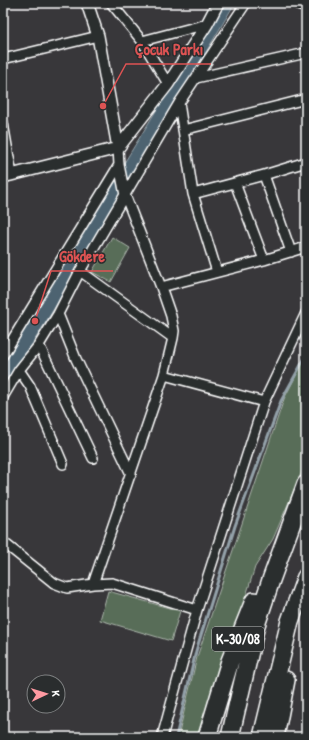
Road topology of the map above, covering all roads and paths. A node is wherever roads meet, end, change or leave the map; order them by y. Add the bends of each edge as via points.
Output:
1 (87, 3) edge
2 (111, 3) edge
3 (218, 3) edge
4 (246, 3) edge
5 (299, 3) edge
6 (306, 4) edge
7 (207, 24) junction
8 (98, 36) junction
9 (142, 41) junction
10 (306, 53) edge
11 (3, 59) edge
12 (196, 78) junction
13 (168, 84) junction
14 (306, 99) edge
15 (179, 103) junction
16 (3, 123) edge
17 (183, 130) junction
18 (118, 148) junction
19 (306, 162) edge
20 (119, 165) junction
21 (264, 175) junction
22 (8, 176) edge
23 (235, 183) junction
24 (194, 194) junction
25 (125, 195) junction
26 (306, 247) edge
27 (291, 252) junction
28 (264, 260) junction
29 (80, 271) junction
30 (217, 272) junction
31 (161, 287) junction
32 (306, 313) edge
33 (58, 314) junction
34 (173, 338) junction
35 (38, 345) junction
36 (3, 355) edge
37 (20, 370) junction
38 (164, 375) junction
39 (3, 397) edge
40 (264, 402) junction
41 (93, 458) dead end
42 (63, 464) dead end
43 (131, 474) junction
44 (306, 484) edge
45 (3, 542) edge
46 (283, 546) junction
47 (306, 578) edge
48 (93, 584) junction
49 (197, 610) junction
50 (162, 737) edge
51 (207, 737) edge
52 (230, 737) edge
53 (262, 737) edge
54 (275, 737) edge

1 - 8 street
2 - 9 street
3 - 7 street
4 - 12 street
5 - 6 street via 300,6
7 - 9 street
7 - 13 street
8 - 11 street
8 - 18 street
9 - 13 street
10 - 12 street
12 - 15 street
13 - 18 street
14 - 17 street
15 - 17 street
15 - 25 street
16 - 22 street
17 - 24 street
18 - 20 street
18 - 22 street
19 - 21 street
20 - 25 street
20 - 36 street
21 - 23 street
21 - 27 street
23 - 24 street
23 - 28 street
24 - 30 street
25 - 29 street
25 - 31 street
26 - 27 street
27 - 28 street
28 - 30 street
29 - 33 street
29 - 34 street
30 - 31 street
31 - 34 street via 171,316
32 - 40 street
33 - 35 street
33 - 43 street via 76,360
34 - 38 street
35 - 37 street
35 - 41 street
37 - 39 street
37 - 42 street via 33,393
38 - 40 street
38 - 43 street
40 - 49 street
43 - 48 street
44 - 46 highway
45 - 48 street via 54,582 67,588
46 - 51 highway, K-30/08 via 264,575 244,624
46 - 52 highway via 256,625
47 - 53 highway via 290,621
47 - 54 highway
48 - 49 street via 112,583
49 - 50 street

